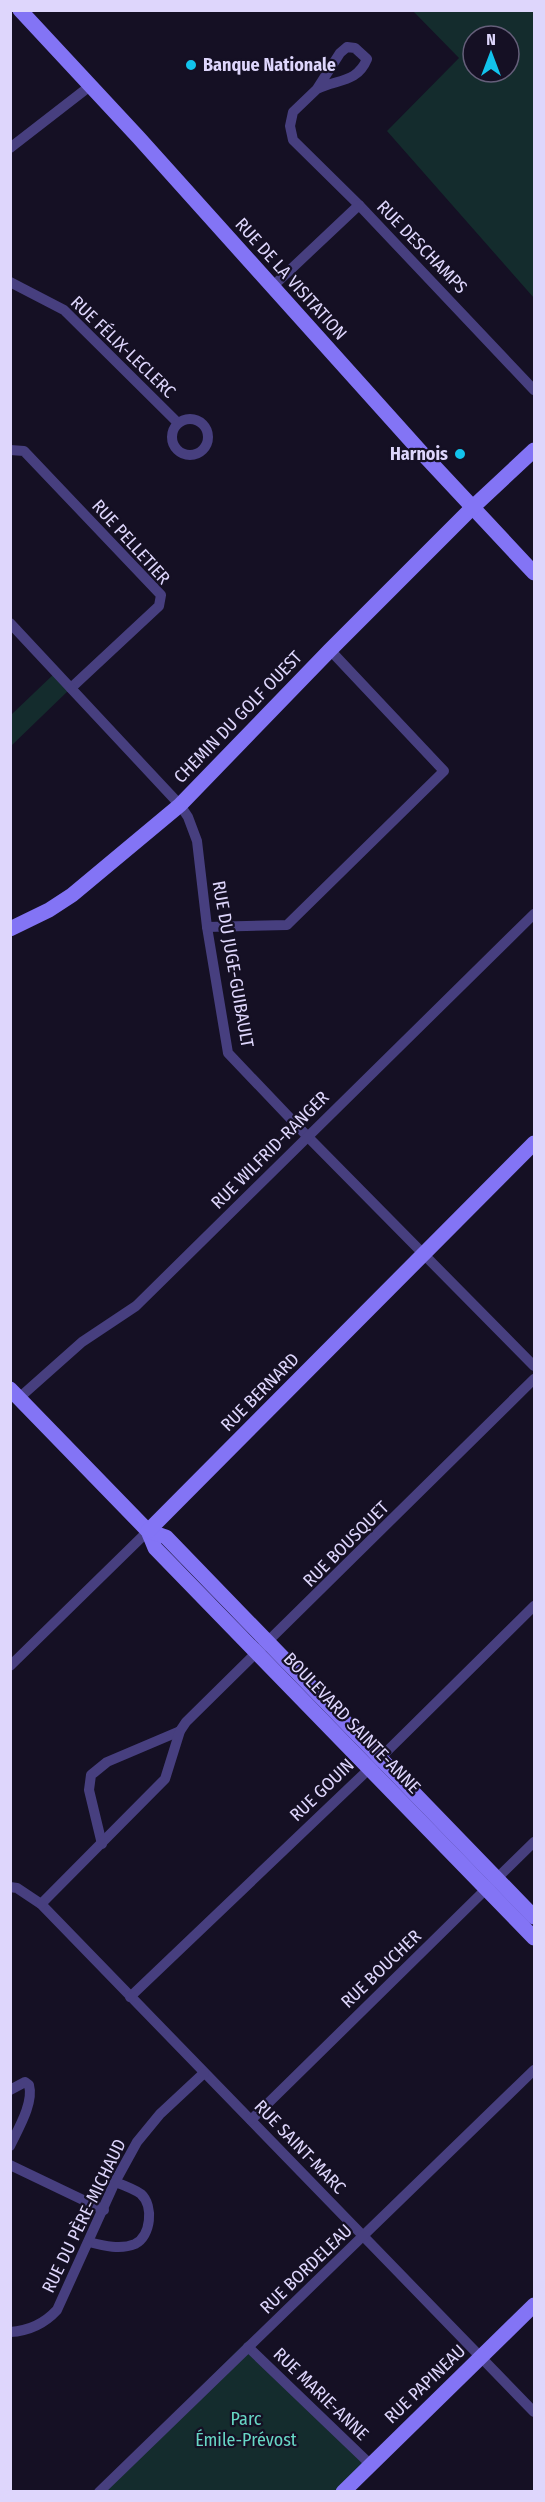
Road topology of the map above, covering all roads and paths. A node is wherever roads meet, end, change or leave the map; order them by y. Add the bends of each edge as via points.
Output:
1 (20, 10) edge
2 (90, 86) junction
3 (317, 89) junction
4 (10, 148) edge
5 (359, 205) junction
6 (10, 282) edge
7 (272, 287) junction
8 (534, 390) edge
9 (178, 423) dead end
10 (10, 450) edge
11 (534, 450) edge
12 (473, 507) junction
13 (534, 573) edge
14 (10, 623) edge
15 (330, 650) junction
16 (71, 688) junction
17 (180, 805) junction
18 (534, 914) edge
19 (207, 927) junction
20 (10, 929) edge
21 (308, 1137) junction
22 (534, 1143) edge
23 (424, 1255) junction
24 (534, 1366) edge
25 (534, 1379) edge
26 (15, 1394) edge
27 (148, 1531) junction
28 (534, 1606) edge
29 (263, 1648) junction
30 (10, 1666) edge
31 (180, 1731) junction
32 (380, 1757) junction
33 (369, 1769) junction
34 (534, 1842) edge
35 (102, 1844) junction
36 (492, 1884) junction
37 (10, 1887) edge
38 (41, 1904) junction
39 (534, 1917) edge
40 (534, 1938) edge
41 (130, 1997) junction
42 (534, 2070) edge
43 (204, 2073) junction
44 (10, 2090) edge
45 (251, 2120) junction
46 (10, 2146) edge
47 (10, 2165) edge
48 (116, 2182) junction
49 (104, 2210) junction
50 (364, 2237) junction
51 (89, 2242) junction
52 (534, 2305) edge
53 (10, 2332) edge
54 (248, 2347) junction
55 (481, 2357) junction
56 (534, 2412) edge
57 (371, 2465) junction
58 (99, 2492) edge
59 (343, 2492) edge

1 - 2 street, RUE DE LA VISITATION
2 - 4 street
2 - 7 street, RUE DE LA VISITATION
3 - 3 street via 347,47 355,48 367,59 357,75
3 - 5 street, RUE DESCHAMPS via 293,112 293,140
5 - 7 street
5 - 8 street, RUE DESCHAMPS
6 - 9 street, RUE FÉLIX-LECLERC via 64,310
7 - 12 street, RUE DE LA VISITATION
10 - 16 street, RUE PELLETIER via 24,451 161,595 159,606
11 - 12 street, CHEMIN DU GOLF OUEST
12 - 13 street, RUE DE LA VISITATION
12 - 15 street, CHEMIN DU GOLF OUEST
14 - 16 street, RUE DU JUGE-GUIBAULT
15 - 17 street, CHEMIN DU GOLF OUEST
15 - 19 street via 444,771 287,925
16 - 17 street, RUE DU JUGE-GUIBAULT
17 - 19 street, RUE DU JUGE-GUIBAULT via 196,842
17 - 20 street, CHEMIN DU GOLF OUEST via 72,895
18 - 21 street, RUE WILFRID-RANGER
19 - 21 street, RUE DU JUGE-GUIBAULT via 228,1053
21 - 23 street, RUE DU JUGE-GUIBAULT
21 - 26 street, RUE WILFRID-RANGER via 136,1306
22 - 23 street, RUE BERNARD
23 - 24 street, RUE DU JUGE-GUIBAULT
23 - 27 street, RUE BERNARD
25 - 29 street, RUE BOUSQUET
26 - 27 street, BOULEVARD SAINTE-ANNE
27 - 29 street, BOULEVARD SAINTE-ANNE via 154,1548
27 - 30 street, RUE BERNARD
28 - 32 street, RUE GOUIN
29 - 31 street, RUE BOUSQUET
29 - 32 street, BOULEVARD SAINTE-ANNE
29 - 33 street, BOULEVARD SAINTE-ANNE
31 - 35 street, RUE BOUSQUET via 165,1779
31 - 35 street, RUE BOUSQUET via 107,1762 91,1775 89,1790
32 - 33 street, RUE GOUIN
32 - 36 street, BOULEVARD SAINTE-ANNE
33 - 36 street, BOULEVARD SAINTE-ANNE
33 - 41 street, RUE GOUIN
34 - 36 street, RUE BOUCHER
35 - 38 street, RUE BOUSQUET
36 - 39 street, BOULEVARD SAINTE-ANNE
36 - 40 street, BOULEVARD SAINTE-ANNE
36 - 45 street, RUE BOUCHER
37 - 38 street
38 - 41 street, RUE SAINT-MARC
41 - 43 street, RUE SAINT-MARC
42 - 50 street, RUE BORDELEAU
43 - 45 street, RUE SAINT-MARC
43 - 48 street, RUE DU PÈRE-MICHAUD via 160,2114 137,2142
44 - 46 street via 25,2082 31,2091
45 - 50 street, RUE SAINT-MARC
47 - 49 street
48 - 49 street, RUE DU PÈRE-MICHAUD
48 - 51 street via 144,2198 150,2218 145,2232 138,2243 128,2246 108,2247
49 - 51 street, RUE DU PÈRE-MICHAUD
50 - 54 street, RUE BORDELEAU
50 - 55 street, RUE SAINT-MARC
51 - 53 street, RUE DU PÈRE-MICHAUD via 57,2310 48,2320
52 - 55 street, RUE PAPINEAU
54 - 57 street, RUE MARIE-ANNE
54 - 58 street, RUE BORDELEAU
55 - 56 street, RUE SAINT-MARC
55 - 57 street, RUE PAPINEAU
57 - 59 street, RUE PAPINEAU

